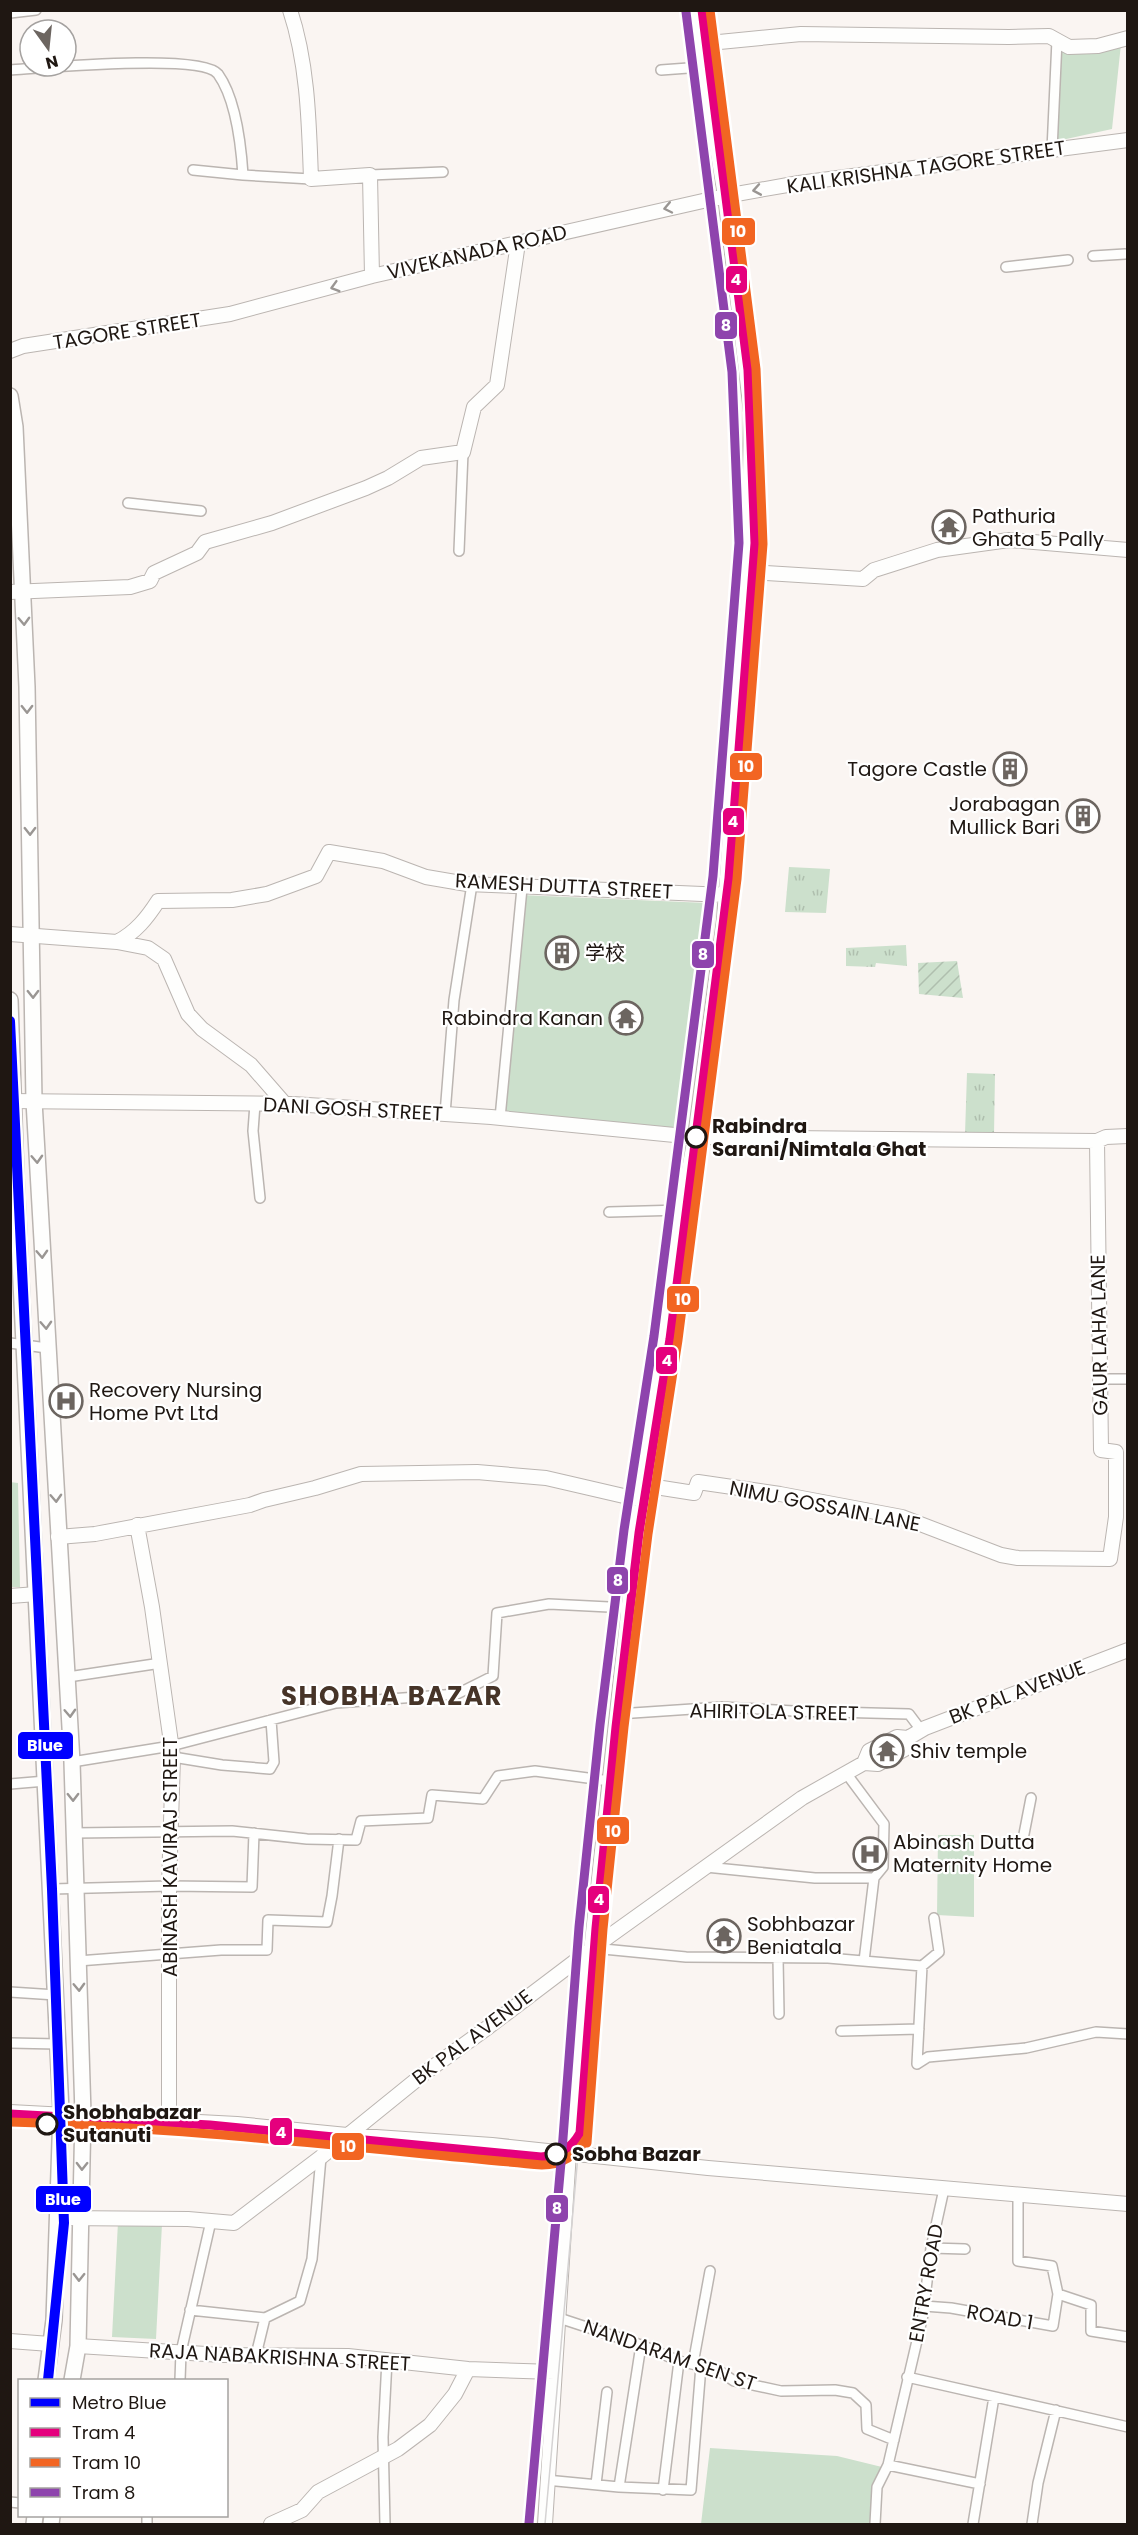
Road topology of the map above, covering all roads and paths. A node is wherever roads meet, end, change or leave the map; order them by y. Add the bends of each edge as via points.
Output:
1 (36, 10) edge
2 (290, 10) edge
3 (694, 10) edge
4 (10, 13) edge
5 (1128, 38) edge
6 (1057, 40) junction
7 (699, 44) junction
8 (702, 66) junction
9 (10, 70) edge
10 (661, 70) dead end
11 (1128, 140) edge
12 (1052, 150) junction
13 (194, 170) dead end
14 (443, 172) dead end
15 (243, 175) junction
16 (370, 175) junction
17 (311, 179) junction
18 (725, 196) junction
19 (518, 243) junction
20 (1125, 254) dead end
21 (1093, 256) dead end
22 (1068, 260) dead end
23 (1006, 267) dead end
24 (372, 276) junction
25 (230, 314) joint
26 (15, 347) edge
27 (10, 396) edge
28 (463, 452) junction
29 (128, 504) dead end
30 (201, 511) dead end
31 (1128, 550) edge
32 (459, 551) dead end
33 (750, 572) junction
34 (16, 592) edge
35 (472, 884) junction
36 (522, 888) junction
37 (726, 895) junction
38 (10, 934) edge
39 (32, 935) junction
40 (117, 942) junction
41 (10, 1000) edge
42 (12, 1101) edge
43 (34, 1101) junction
44 (255, 1104) junction
45 (285, 1104) junction
46 (445, 1114) junction
47 (500, 1118) junction
48 (1128, 1136) edge
49 (695, 1137) junction
50 (1097, 1141) junction
51 (13, 1178) edge
52 (260, 1198) dead end
53 (681, 1210) junction
54 (609, 1212) dead end
55 (15, 1238) edge
56 (17, 1344) edge
57 (47, 1348) junction
58 (1100, 1379) junction
59 (1128, 1379) edge
60 (643, 1485) junction
61 (640, 1500) junction
62 (1116, 1516) joint
63 (136, 1525) junction
64 (58, 1537) junction
65 (37, 1594) junction
66 (10, 1596) edge
67 (629, 1608) junction
68 (1128, 1650) edge
69 (160, 1664) junction
70 (68, 1677) junction
71 (618, 1714) junction
72 (272, 1720) junction
73 (921, 1730) junction
74 (172, 1752) junction
75 (72, 1762) junction
76 (846, 1773) junction
77 (46, 1781) junction
78 (610, 1781) junction
79 (10, 1784) edge
80 (1031, 1798) dead end
81 (172, 1830) junction
82 (74, 1833) junction
83 (254, 1833) junction
84 (1024, 1834) dead end
85 (339, 1839) junction
86 (706, 1867) junction
87 (874, 1878) junction
88 (169, 1886) junction
89 (76, 1887) junction
90 (51, 1888) junction
91 (934, 1918) dead end
92 (593, 1948) junction
93 (170, 1954) junction
94 (778, 1959) junction
95 (78, 1961) junction
96 (864, 1961) junction
97 (922, 1966) junction
98 (10, 1992) edge
99 (56, 1995) junction
100 (779, 2014) dead end
101 (919, 2029) junction
102 (841, 2031) dead end
103 (1128, 2034) edge
104 (10, 2043) edge
105 (58, 2044) junction
106 (10, 2112) edge
107 (61, 2113) junction
108 (83, 2114) junction
109 (169, 2119) junction
110 (347, 2135) junction
111 (569, 2152) junction
112 (321, 2157) junction
113 (944, 2189) junction
114 (1018, 2195) junction
115 (1128, 2204) edge
116 (58, 2218) junction
117 (81, 2219) junction
118 (211, 2221) junction
119 (931, 2248) junction
120 (964, 2249) dead end
121 (710, 2271) dead end
122 (1058, 2294) junction
123 (924, 2306) junction
124 (190, 2310) junction
125 (265, 2318) junction
126 (559, 2318) junction
127 (1128, 2337) edge
128 (10, 2341) edge
129 (50, 2344) junction
130 (641, 2345) junction
131 (78, 2346) junction
132 (181, 2352) junction
133 (256, 2355) junction
134 (387, 2360) junction
135 (679, 2361) junction
136 (697, 2365) junction
137 (468, 2369) junction
138 (555, 2372) junction
139 (907, 2377) junction
140 (46, 2379) edge
141 (72, 2379) edge
142 (180, 2379) edge
143 (607, 2392) dead end
144 (994, 2397) junction
145 (1056, 2410) junction
146 (1128, 2427) edge
147 (894, 2439) junction
148 (384, 2458) junction
149 (888, 2465) junction
150 (546, 2480) junction
151 (596, 2484) junction
152 (980, 2484) junction
153 (619, 2487) junction
154 (663, 2490) junction
155 (271, 2524) edge
156 (385, 2524) edge
157 (545, 2524) edge
158 (875, 2524) edge
159 (973, 2524) edge
160 (1032, 2524) edge

1 - 4 street
2 - 17 street via 302,61
3 - 7 street
5 - 6 street via 1082,48 1069,48
6 - 7 street via 1042,35 1009,38 801,33
6 - 12 street
7 - 8 street
8 - 10 street
8 - 18 street
9 - 15 street via 140,62 209,67 217,72 227,93 238,130
11 - 12 street, KALI KRISHNA TAGORE STREET
12 -> 18 street, KALI KRISHNA TAGORE STREET
13 - 15 street
14 - 16 street
15 - 17 street
16 - 17 street
16 - 24 street
18 -> 19 street, VIVEKANADA ROAD
18 - 33 street via 751,412
19 - 24 street, VIVEKANADA ROAD
19 - 28 street via 497,385 474,407
20 - 21 street
22 - 23 street
24 -> 25 street, VIVEKANADA ROAD
25 - 26 street, TAGORE STREET
27 - 34 main road via 15,427
28 - 32 street
28 - 34 street via 421,458 366,488 272,523 205,542 197,553 154,573 150,581 130,586
29 - 30 street
31 - 33 street via 1009,540 937,550 874,570 863,579
33 - 37 street
34 -> 39 main road
35 - 36 street, RAMESH DUTTA STREET
35 - 40 street, RAMESH DUTTA STREET via 426,878 382,861 329,852 316,876 267,894 232,900 158,901 146,920
35 - 46 street via 454,1000
36 - 37 street, RAMESH DUTTA STREET
36 - 47 street
37 - 49 street
38 - 39 street
39 - 40 street
39 -> 43 main road
40 - 45 street via 148,948 164,959 188,1014 251,1065
41 - 42 main road
42 - 43 street, DANI GOSH STREET
42 - 51 main road
43 - 44 street, DANI GOSH STREET
43 -> 57 main road
44 - 45 street, DANI GOSH STREET
44 - 52 street via 252,1131
45 - 46 street, DANI GOSH STREET
46 - 47 street, DANI GOSH STREET
47 - 49 street, DANI GOSH STREET
48 - 50 street, DANI GOSH STREET
49 - 50 street, DANI GOSH STREET
49 - 53 street
50 - 58 street, GAUR LAHA LANE
51 - 55 main road
53 - 54 street
53 - 60 street via 658,1339
55 - 56 main road
56 - 57 street
56 - 65 main road
57 -> 64 main road
58 - 59 street
58 - 62 street, GAUR LAHA LANE via 1101,1450 1116,1452
60 - 61 street
60 - 62 street, NIMU GOSSAIN LANE via 694,1493 698,1482 902,1517 1018,1558 1110,1559
61 - 63 street via 539,1477 477,1472 361,1474 250,1505
61 - 67 street
63 - 64 street
63 - 69 street, ABINASH KAVIRAJ STREET
64 - 70 main road
65 - 66 street
65 - 77 main road
67 - 71 street
67 - 72 street via 549,1604 497,1613 493,1676 457,1694 336,1703
68 - 73 street, BK PAL AVENUE
69 - 70 street
69 - 74 street, ABINASH KAVIRAJ STREET
70 -> 75 main road
71 - 73 street, AHIRITOLA STREET via 722,1707 909,1714
71 - 78 street
72 - 74 street
72 - 74 street via 274,1762 270,1769 222,1765
73 - 76 street, BK PAL AVENUE via 869,1751 864,1763
74 - 75 street
74 - 81 street, ABINASH KAVIRAJ STREET
75 -> 82 main road
76 - 86 street, BK PAL AVENUE via 802,1798
76 - 87 street via 884,1824 883,1867
77 - 79 street
77 - 90 main road
78 - 85 street via 535,1771 498,1776 483,1799 432,1795 428,1818 361,1821 356,1840
78 - 92 street
80 - 84 street
81 - 82 street
81 - 83 street
81 - 88 street, ABINASH KAVIRAJ STREET
82 - 89 main road
83 - 85 street
83 - 88 street via 252,1887
85 - 93 street via 327,1922 268,1920 267,1950
86 - 87 street via 815,1878
86 - 92 street, BK PAL AVENUE
87 - 96 street
88 - 89 street
88 - 93 street, ABINASH KAVIRAJ STREET
89 - 90 street
89 - 95 main road
90 - 99 main road
91 - 97 street via 939,1952
92 - 94 street via 686,1957
92 - 110 street, BK PAL AVENUE
92 - 111 street
93 - 95 street
93 - 109 street, ABINASH KAVIRAJ STREET
94 - 96 street
94 - 100 street
95 -> 108 main road
96 - 97 street
97 - 101 street
98 - 99 street
99 - 105 main road
101 - 102 street
101 - 103 street via 917,2064 928,2057 1026,2048 1096,2032
104 - 105 street
105 - 107 main road
106 - 107 street
107 - 108 street
107 - 116 main road
108 - 109 street
108 -> 117 main road
109 - 110 street
110 - 111 street
110 - 112 street, BK PAL AVENUE
111 - 113 street
111 - 126 street
112 - 118 street, BK PAL AVENUE via 234,2223
112 - 125 street via 312,2259 300,2301
113 - 114 street
113 - 119 street, ENTRY ROAD
114 - 115 street
114 - 122 street via 1018,2261 1052,2266
116 - 117 street, BK PAL AVENUE
116 - 129 main road
117 - 118 street, BK PAL AVENUE
117 -> 131 main road
118 - 124 street
119 - 120 street
119 - 123 street, ENTRY ROAD
121 - 136 street
122 - 123 street, ROAD 1 via 1053,2326
122 - 127 street, ROAD 1 via 1091,2305 1091,2331
123 - 139 street, ENTRY ROAD
124 - 125 street
124 - 132 street
125 - 133 street
126 - 130 street, NANDARAM SEN ST
126 - 138 street
128 - 129 street
129 - 140 main road
130 - 135 street, NANDARAM SEN ST
130 - 153 street
131 - 132 street, RAJA NABAKRISHNA STREET
131 - 141 main road
132 - 133 street, RAJA NABAKRISHNA STREET
132 - 142 street
133 - 134 street, RAJA NABAKRISHNA STREET
134 - 137 street, RAJA NABAKRISHNA STREET
134 - 148 street
135 - 136 street, NANDARAM SEN ST
135 - 154 street
136 - 147 street, NANDARAM SEN ST via 718,2370 734,2381 781,2391 853,2393 866,2405 867,2429
136 - 154 street via 691,2490
137 - 138 street, RAJA NABAKRISHNA STREET
137 - 148 street via 455,2394 430,2425
138 - 150 street
139 - 144 street
139 - 147 street, ENTRY ROAD
143 - 151 street
144 - 145 street
144 - 152 street
145 - 146 street
145 - 160 street
147 - 149 street, ENTRY ROAD
148 - 155 street via 318,2492 302,2510
148 - 156 street
149 - 152 street
149 - 158 street, ENTRY ROAD via 877,2487
150 - 151 street
150 - 157 street
151 - 153 street
152 - 159 street
153 - 154 street

